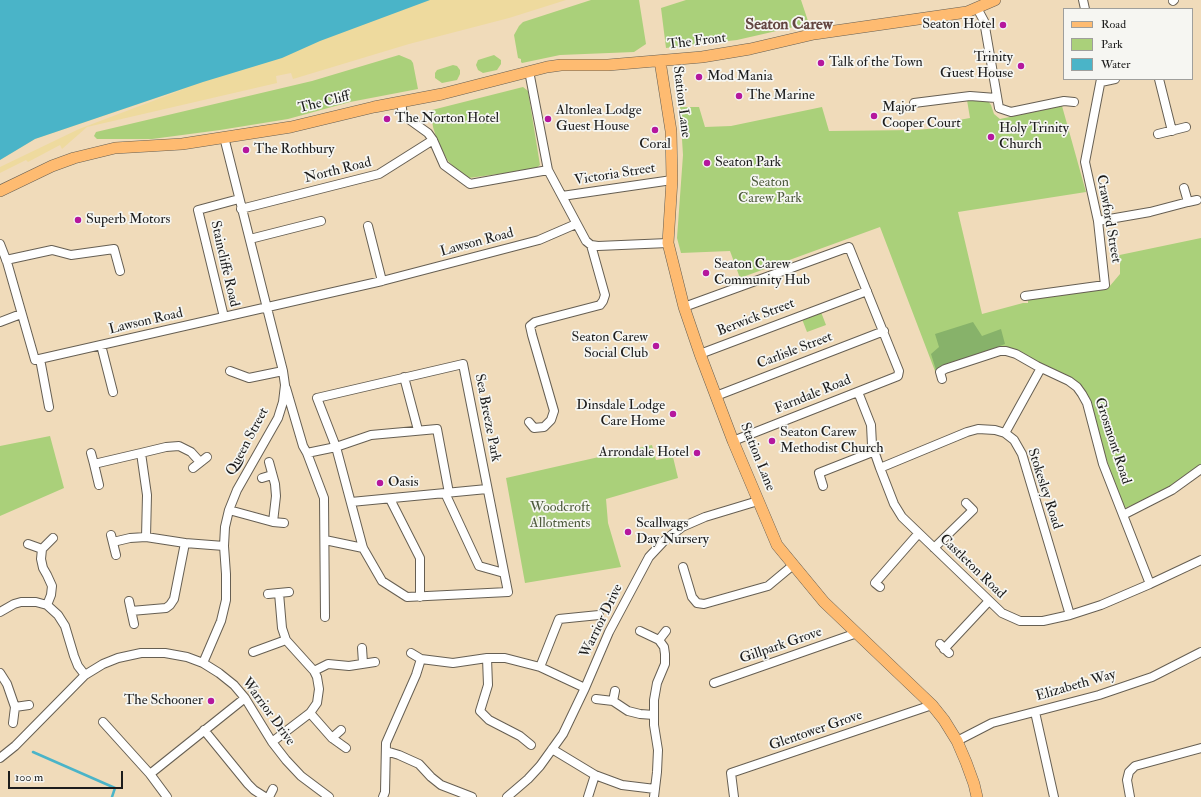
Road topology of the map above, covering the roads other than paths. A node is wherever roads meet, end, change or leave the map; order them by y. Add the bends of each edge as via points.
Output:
1 (995, 0) edge
2 (980, 4) edge
3 (660, 61) junction
4 (529, 71) junction
5 (1101, 80) edge
6 (1159, 80) edge
7 (996, 98) junction
8 (401, 102) junction
9 (1074, 102) dead end
10 (914, 103) dead end
11 (1186, 127) dead end
12 (1172, 130) junction
13 (1158, 134) dead end
14 (224, 137) junction
15 (433, 140) junction
16 (548, 170) junction
17 (672, 180) junction
18 (1184, 188) dead end
19 (0, 190) edge
20 (562, 196) junction
21 (239, 199) junction
22 (1197, 200) dead end
23 (1188, 202) junction
24 (241, 209) junction
25 (321, 221) dead end
26 (1098, 221) junction
27 (576, 224) junction
28 (368, 226) dead end
29 (250, 239) junction
30 (668, 242) junction
31 (0, 244) edge
32 (591, 245) junction
33 (4, 263) edge
34 (120, 271) dead end
35 (382, 281) junction
36 (867, 291) junction
37 (1026, 296) dead end
38 (684, 307) junction
39 (267, 308) junction
40 (21, 314) junction
41 (224, 317) junction
42 (0, 322) edge
43 (884, 331) junction
44 (101, 345) junction
45 (700, 354) junction
46 (40, 359) junction
47 (1041, 368) junction
48 (230, 371) dead end
49 (283, 371) junction
50 (404, 377) junction
51 (942, 379) dead end
52 (285, 385) junction
53 (113, 392) dead end
54 (858, 392) junction
55 (716, 396) junction
56 (50, 407) dead end
57 (530, 422) dead end
58 (418, 430) junction
59 (1005, 433) junction
60 (734, 441) junction
61 (336, 447) junction
62 (874, 451) junction
63 (91, 452) dead end
64 (141, 453) junction
65 (307, 453) junction
66 (207, 457) dead end
67 (200, 462) junction
68 (269, 462) dead end
69 (94, 464) junction
70 (193, 468) dead end
71 (880, 468) junction
72 (1201, 469) edge
73 (272, 475) junction
74 (262, 478) dead end
75 (99, 485) dead end
76 (823, 486) dead end
77 (487, 489) junction
78 (447, 493) junction
79 (390, 499) junction
80 (758, 501) junction
81 (351, 502) junction
82 (966, 503) dead end
83 (229, 510) junction
84 (1123, 515) junction
85 (273, 522) junction
86 (284, 523) dead end
87 (918, 534) junction
88 (146, 537) junction
89 (53, 538) dead end
90 (324, 540) junction
91 (184, 543) junction
92 (28, 544) dead end
93 (224, 546) junction
94 (363, 548) junction
95 (934, 548) junction
96 (42, 549) junction
97 (116, 555) dead end
98 (1201, 560) edge
99 (792, 566) junction
100 (683, 567) dead end
101 (504, 573) junction
102 (1150, 584) junction
103 (880, 588) dead end
104 (290, 592) dead end
105 (279, 593) junction
106 (268, 594) dead end
107 (420, 597) junction
108 (129, 601) dead end
109 (988, 602) junction
110 (47, 605) junction
111 (131, 611) junction
112 (0, 612) edge
113 (599, 615) dead end
114 (1070, 615) junction
115 (325, 618) dead end
116 (134, 624) dead end
117 (640, 631) dead end
118 (666, 631) dead end
119 (857, 634) junction
120 (286, 640) junction
121 (659, 640) junction
122 (362, 648) dead end
123 (944, 649) dead end
124 (254, 652) dead end
125 (1201, 652) edge
126 (411, 653) dead end
127 (487, 658) junction
128 (421, 659) junction
129 (375, 662) dead end
130 (203, 663) junction
131 (364, 663) junction
132 (540, 667) junction
133 (314, 671) junction
134 (0, 673) edge
135 (85, 675) junction
136 (714, 682) dead end
137 (585, 688) junction
138 (616, 691) dead end
139 (245, 698) junction
140 (596, 699) dead end
141 (612, 702) junction
142 (29, 705) dead end
143 (932, 705) junction
144 (15, 706) junction
145 (1035, 712) junction
146 (310, 713) junction
147 (654, 715) junction
148 (13, 722) dead end
149 (103, 722) dead end
150 (204, 730) junction
151 (341, 730) dead end
152 (332, 738) junction
153 (957, 741) junction
154 (272, 742) junction
155 (531, 745) dead end
156 (346, 748) dead end
157 (1201, 748) edge
158 (552, 749) junction
159 (386, 751) junction
160 (0, 758) edge
161 (150, 774) junction
162 (595, 775) junction
163 (274, 789) dead end
164 (655, 793) edge
165 (458, 794) edge
166 (167, 797) edge
167 (264, 797) edge
168 (269, 797) edge
169 (329, 797) edge
170 (383, 797) edge
171 (472, 797) edge
172 (507, 797) edge
173 (588, 797) edge
174 (734, 797) edge
175 (977, 797) edge
176 (1054, 797) edge
177 (1130, 797) edge

1 - 2 main road, The Front
2 - 3 main road, The Front via 967,12 814,34 734,52
2 - 7 street
3 - 4 main road, The Cliff via 561,65
3 - 17 main road, Station Lane via 671,131
4 - 8 main road, The Cliff
4 - 16 street
5 - 26 street, Crawford Street via 1085,162
6 - 12 street
7 - 9 street via 999,108 1011,112 1064,101
7 - 10 street via 970,96
8 - 14 main road, The Cliff via 291,127
8 - 15 street via 403,115 428,133
11 - 12 street
12 - 13 street
14 - 19 main road, The Cliff via 182,144 115,148 96,152 52,166
14 - 21 street, Queen Street
15 - 16 street via 444,165 470,184
15 - 24 street, North Road via 379,174
16 - 20 street
17 - 20 street, Victoria Street
17 - 30 main road, Station Lane
18 - 23 street
20 - 27 street
21 - 24 street, Queen Street
21 - 41 street, Staincliffe Road via 198,210
22 - 23 street
23 - 26 street
24 - 29 street, Queen Street
25 - 29 street
26 - 37 street, Crawford Street via 1105,285
27 - 32 street
27 - 35 street, Lawson Road via 540,240
28 - 35 street
29 - 39 street, Queen Street
30 - 32 street
30 - 38 main road, Station Lane
31 - 33 street
32 - 57 street via 604,295 600,305 535,322 530,326 554,411 551,420 544,427 534,428
33 - 34 street via 52,250 71,255 114,249
33 - 40 street
35 - 39 street, Lawson Road
36 - 38 street via 849,247
36 - 43 street
36 - 45 street, Berwick Street
38 - 45 main road, Station Lane
39 - 41 street, Lawson Road
39 - 49 street, Queen Street
40 - 42 street
40 - 46 street via 35,360
41 - 44 street, Lawson Road
43 - 54 street, Farndale Road via 899,371 898,376
43 - 55 street, Carlisle Street
44 - 46 street, Lawson Road
44 - 53 street
45 - 55 main road, Station Lane
46 - 56 street
47 - 51 street, Grosmont Road via 1016,354 1000,351 945,369 940,372
47 - 59 street
47 - 84 street, Grosmont Road via 1069,381 1082,394 1089,408 1103,464
48 - 49 street via 249,378
49 - 52 street, Queen Street
50 - 58 street
50 - 61 street, Sea Breeze Park via 317,398
50 - 77 street, Sea Breeze Park via 462,364
52 - 65 street
52 - 83 street, Queen Street via 278,418 237,490
54 - 60 street, Farndale Road
54 - 62 street, Castleton Road via 871,425
55 - 60 main road, Station Lane
58 - 61 street via 371,435
58 - 78 street via 437,429
59 - 71 street via 989,429 967,432
59 - 114 street, Stokesley Road via 1014,440 1022,454
60 - 80 main road, Station Lane
61 - 65 street
61 - 81 street, Sea Breeze Park
62 - 71 street, Castleton Road
62 - 76 street via 819,473
63 - 69 street
64 - 67 street via 179,446
64 - 69 street
64 - 88 street via 147,496
65 - 90 street via 324,498
66 - 67 street
67 - 70 street
68 - 73 street
69 - 75 street
71 - 87 street, Castleton Road via 902,518
72 - 84 street via 1172,490
73 - 74 street
73 - 85 street via 276,496
77 - 78 street
77 - 101 street, Sea Breeze Park
78 - 79 street
78 - 101 street via 479,566
79 - 81 street
79 - 107 street via 420,558
80 - 99 main road, Station Lane via 777,545
80 - 137 street, Warrior Drive via 705,517 682,527 664,541 650,557 612,626
81 - 94 street, Sea Breeze Park
82 - 95 street via 973,510
83 - 85 street
83 - 93 street, Queen Street
84 - 102 street, Grosmont Road
85 - 86 street
87 - 95 street, Castleton Road
87 - 103 street via 875,583
88 - 91 street
88 - 97 street via 112,539
89 - 96 street
90 - 94 street
90 - 115 street
91 - 93 street
91 - 111 street via 174,599 170,605 166,608
92 - 96 street
93 - 130 street, Queen Street via 226,600 221,621
94 - 107 street, Sea Breeze Park via 382,581 407,597
95 - 109 street, Castleton Road
96 - 110 street via 43,568 52,586
98 - 102 street, Castleton Road
99 - 100 street via 768,586 704,604 697,603 692,597
99 - 119 main road, Station Lane
101 - 107 street, Sea Breeze Park via 508,592
102 - 114 street, Castleton Road
104 - 105 street
105 - 106 street
105 - 120 street via 282,628
108 - 111 street
109 - 114 street, Castleton Road via 1002,613 1020,621 1043,622
109 - 123 street
110 - 112 street via 20,602
110 - 135 street via 65,626 78,666
111 - 116 street
113 - 132 street via 559,619
117 - 121 street
118 - 121 street
119 - 136 street, Gillpark Grove
119 - 143 main road, Station Lane
120 - 124 street
120 - 133 street
121 - 147 street via 666,654 665,664 657,683
122 - 131 street
125 - 145 street, Elizabeth Way via 1152,677 1099,695
126 - 128 street
127 - 128 street via 453,663
127 - 132 street via 505,658
127 - 155 street via 488,685 480,711 489,720 520,736
128 - 159 street via 386,743
129 - 131 street
130 - 135 street, Warrior Drive via 165,653 141,653 118,658
130 - 139 street, Warrior Drive via 234,685
131 - 133 street via 349,666 328,664
132 - 137 street
133 - 146 street via 319,689 317,702
134 - 144 street
135 - 160 street, Warrior Drive
137 - 158 street, Warrior Drive
138 - 141 street
139 - 150 street
139 - 154 street, Warrior Drive
140 - 141 street
141 - 147 street via 628,711
142 - 144 street
143 - 153 main road, Station Lane
143 - 174 street, Glentower Grove via 731,773
144 - 148 street
145 - 153 street, Elizabeth Way via 992,723
145 - 176 street
146 - 152 street
146 - 154 street
147 - 164 street via 658,750
149 - 161 street
150 - 161 street
150 - 167 street via 248,784
151 - 152 street
152 - 156 street
153 - 175 main road, Station Lane
154 - 169 street, Warrior Drive via 301,776
157 - 177 street via 1134,766 1127,780
158 - 162 street
158 - 172 street, Warrior Drive via 528,779
159 - 165 street via 419,764 441,785
159 - 170 street
161 - 166 street
162 - 164 street
162 - 173 street
163 - 168 street
165 - 171 street

